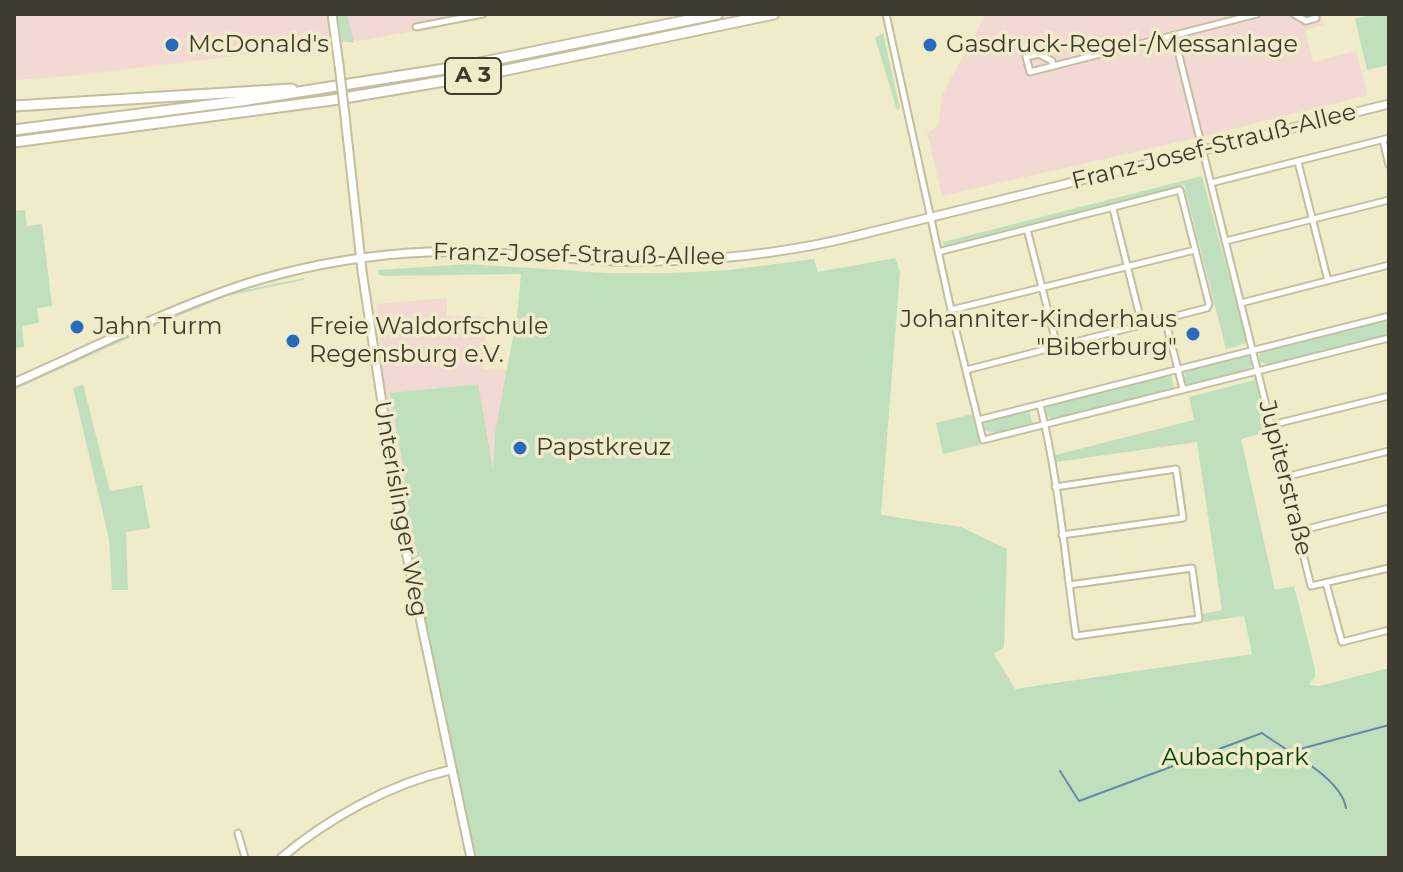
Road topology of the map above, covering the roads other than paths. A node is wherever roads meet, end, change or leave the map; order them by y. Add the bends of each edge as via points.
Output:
1 (332, 14) edge
2 (483, 14) edge
3 (718, 14) edge
4 (774, 14) edge
5 (886, 14) edge
6 (1257, 14) edge
7 (1294, 14) edge
8 (1315, 14) edge
9 (416, 27) dead end
10 (1174, 35) junction
11 (1053, 66) junction
12 (323, 89) junction
13 (1389, 104) edge
14 (14, 106) edge
15 (14, 130) edge
16 (1386, 139) edge
17 (14, 143) edge
18 (1203, 150) junction
19 (1298, 162) junction
20 (1389, 165) edge
21 (1211, 183) junction
22 (1389, 200) edge
23 (1113, 209) junction
24 (931, 217) junction
25 (1312, 219) junction
26 (1027, 229) junction
27 (1226, 241) junction
28 (1195, 250) junction
29 (938, 252) junction
30 (361, 259) junction
31 (1389, 265) edge
32 (1128, 266) junction
33 (1328, 281) junction
34 (1042, 288) junction
35 (1241, 303) junction
36 (951, 310) junction
37 (1389, 316) edge
38 (1165, 319) junction
39 (1142, 325) junction
40 (1389, 338) edge
41 (1057, 346) junction
42 (1253, 351) junction
43 (966, 370) junction
44 (1178, 370) junction
45 (1258, 371) junction
46 (14, 383) edge
47 (1183, 389) junction
48 (1389, 396) edge
49 (1040, 405) junction
50 (978, 420) junction
51 (1045, 425) junction
52 (1271, 425) junction
53 (1389, 451) edge
54 (1285, 477) junction
55 (1054, 487) junction
56 (1389, 508) edge
57 (1299, 531) junction
58 (1062, 535) junction
59 (1389, 568) edge
60 (1326, 583) junction
61 (1069, 585) junction
62 (1389, 630) edge
63 (450, 770) junction
64 (238, 833) dead end
65 (245, 858) edge
66 (281, 858) edge
67 (471, 858) edge

1 - 30 street, Unterislinger Weg, bridge
2 - 9 street
3 - 12 highway, A 3 via 512,58
4 - 17 highway, A 3 via 492,73
5 - 24 street
6 - 10 street
7 - 8 street via 1306,21
10 - 11 street
10 - 18 street, Jupiterstraße
11 - 11 street via 1039,54 1026,57 1030,72
12 - 14 highway
12 - 15 highway, A 3
13 - 18 street, Franz-Josef-Strauß-Allee
16 - 19 street
16 - 20 street
18 - 21 street, Jupiterstraße
18 - 24 street, Franz-Josef-Strauß-Allee
19 - 21 street
19 - 25 street
21 - 27 street, Jupiterstraße
22 - 25 street
23 - 26 street
23 - 28 street via 1180,190
23 - 32 street
24 - 29 street
24 - 30 street, Franz-Josef-Strauß-Allee via 806,248 730,258 612,261 435,252
25 - 27 street
25 - 33 street
26 - 29 street
26 - 34 street
27 - 35 street, Jupiterstraße
28 - 32 street
28 - 38 street via 1209,304
29 - 36 street
30 - 46 street, Franz-Josef-Strauß-Allee via 234,288
30 - 63 street, Unterislinger Weg via 401,528
31 - 33 street
32 - 34 street
32 - 39 street
33 - 35 street
34 - 36 street
34 - 41 street
35 - 42 street, Jupiterstraße
36 - 43 street
37 - 42 street
38 - 39 street
38 - 44 street
39 - 41 street
40 - 45 street
41 - 43 street
42 - 44 street
42 - 45 street, Jupiterstraße
43 - 50 street
44 - 47 street
44 - 49 street
45 - 47 street
45 - 52 street, Jupiterstraße
47 - 51 street
48 - 52 street
49 - 50 street
49 - 51 street
50 - 51 street via 983,440
51 - 55 street
52 - 54 street, Jupiterstraße
53 - 54 street
54 - 57 street, Jupiterstraße
55 - 58 street
55 - 58 street via 1176,469 1183,518
56 - 57 street
57 - 60 street, Jupiterstraße via 1311,586
58 - 61 street
59 - 60 street
60 - 62 street via 1342,642
61 - 61 street via 1192,568 1199,619 1076,636
63 - 66 street via 343,816
63 - 67 street, Unterislinger Weg
64 - 65 street

